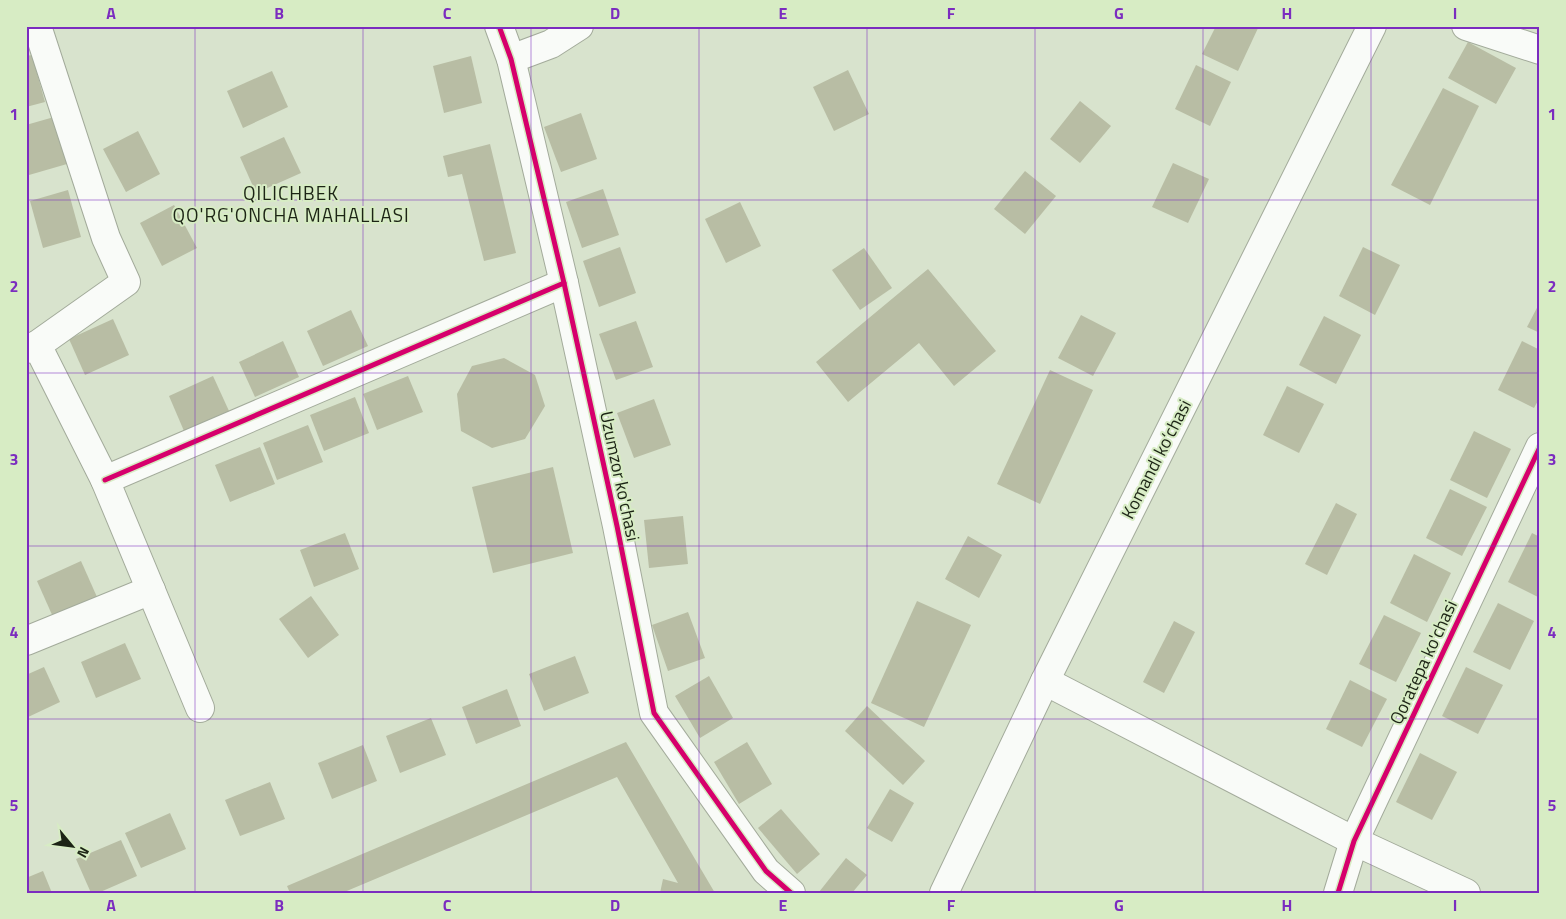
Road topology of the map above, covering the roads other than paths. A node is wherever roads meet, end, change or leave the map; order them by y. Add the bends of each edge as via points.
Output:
1 (37, 26) edge
2 (500, 26) edge
3 (579, 26) edge
4 (1372, 26) edge
5 (1466, 26) edge
6 (1540, 50) edge
7 (511, 59) junction
8 (564, 283) junction
9 (32, 347) edge
10 (1540, 447) edge
11 (105, 480) junction
12 (150, 590) junction
13 (26, 641) edge
14 (1045, 681) junction
15 (200, 708) dead end
16 (1354, 841) junction
17 (791, 893) edge
18 (944, 893) edge
19 (1338, 893) edge
20 (1466, 893) edge

1 - 9 street via 106,238 126,282
2 - 7 street, Uzumzor ko'chasi
3 - 7 street via 551,44
4 - 14 street, Komandi ko‘chasi
5 - 6 street
7 - 8 street, Uzumzor ko'chasi
8 - 11 street
8 - 17 street, Uzumzor ko'chasi via 654,713 766,871
9 - 11 street
10 - 16 street, Qoratepa ko'chasi
11 - 12 street
12 - 13 street
12 - 15 street
14 - 16 street
14 - 18 street, Komandi ko‘chasi
16 - 19 street, Qoratepa ko'chasi
16 - 20 street

